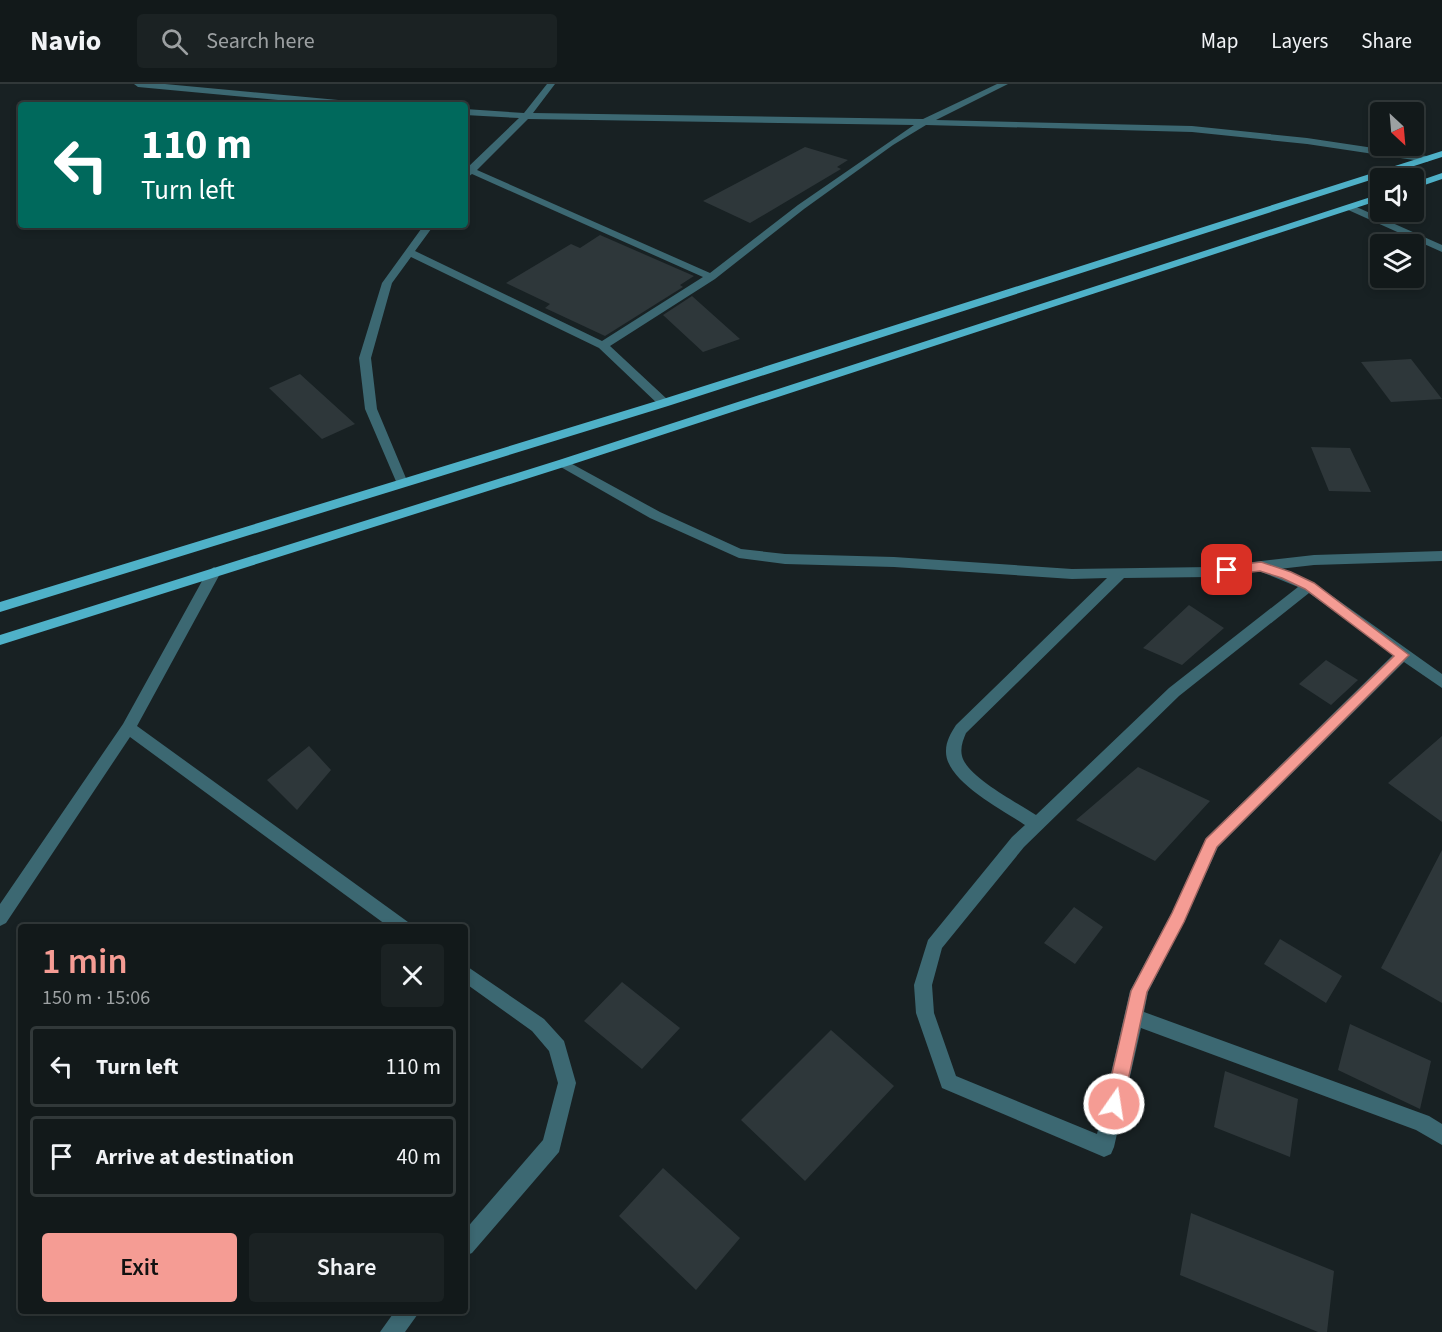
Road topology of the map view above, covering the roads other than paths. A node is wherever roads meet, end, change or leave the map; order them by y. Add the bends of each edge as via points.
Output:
1 (138, 84) edge
2 (551, 84) edge
3 (1004, 84) edge
4 (328, 102) edge
5 (468, 112) edge
6 (526, 116) junction
7 (924, 122) junction
8 (1442, 154) edge
9 (1427, 159) junction
10 (468, 172) edge
11 (468, 173) edge
12 (1442, 176) edge
13 (1424, 182) edge
14 (1370, 200) edge
15 (1348, 207) junction
16 (427, 228) edge
17 (1442, 249) edge
18 (408, 252) junction
19 (711, 277) junction
20 (603, 346) junction
21 (664, 403) junction
22 (563, 463) junction
23 (402, 483) junction
24 (1442, 556) edge
25 (1261, 567) junction
26 (214, 572) junction
27 (1121, 573) junction
28 (1309, 586) junction
29 (0, 607) edge
30 (0, 640) edge
31 (1402, 655) junction
32 (1442, 682) edge
33 (128, 728) junction
34 (1037, 824) junction
35 (0, 918) edge
36 (398, 924) edge
37 (468, 975) edge
38 (1134, 1017) junction
39 (1442, 1135) edge
40 (468, 1243) edge
41 (406, 1314) edge
42 (391, 1332) edge

1 - 4 street
2 - 6 street
3 - 7 street
5 - 6 street
6 - 7 street
6 - 10 street
7 - 9 street via 1192,129
7 - 19 street via 855,168
8 - 9 main road
9 - 21 main road
11 - 19 street
12 - 13 main road
14 - 15 main road
15 - 17 street
15 - 22 main road
16 - 18 street
18 - 20 street
18 - 23 street via 387,283 365,358 371,409
19 - 20 street
20 - 21 street
21 - 23 main road
22 - 26 main road
22 - 27 street via 655,515 739,552 785,559 1072,574
23 - 29 main road
24 - 25 street via 1314,560
25 - 27 street
25 - 28 street
26 - 30 main road
26 - 33 street
27 - 34 street via 961,729 953,744 955,761 964,775
28 - 31 street
28 - 34 street via 1173,692
31 - 32 street
31 - 38 street via 1212,843 1139,991
33 - 35 street
33 - 36 street
34 - 38 street via 934,945 923,985 925,1013 949,1082 1104,1147
37 - 40 street via 538,1025 557,1047 567,1083 552,1145
38 - 39 street via 1422,1123
41 - 42 street

